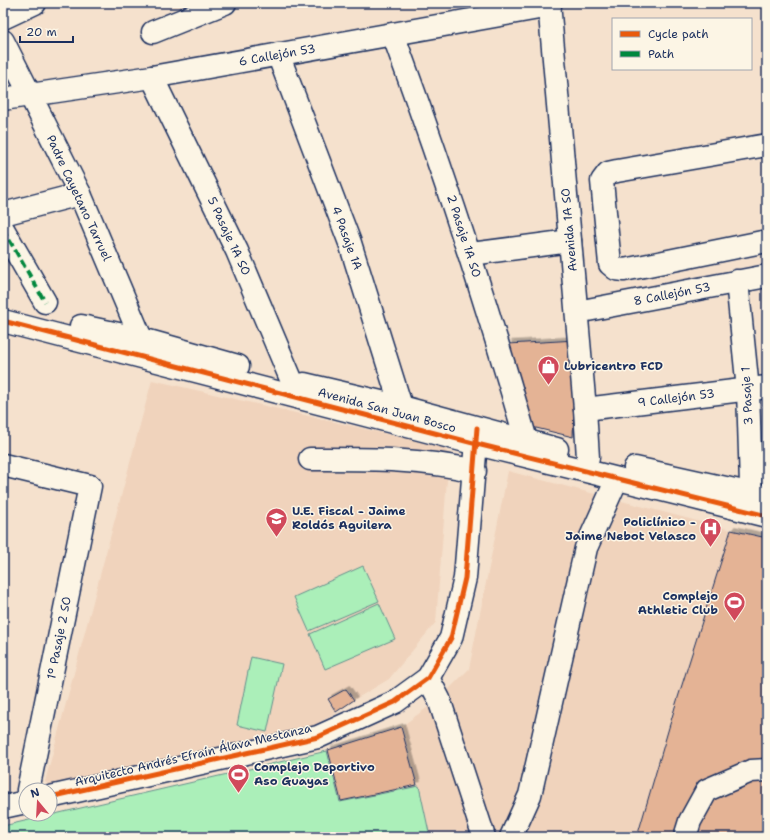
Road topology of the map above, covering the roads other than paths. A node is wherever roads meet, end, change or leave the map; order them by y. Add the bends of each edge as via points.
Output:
1 (35, 3) edge
2 (225, 3) edge
3 (550, 5) edge
4 (3, 18) edge
5 (153, 32) dead end
6 (393, 34) junction
7 (3, 41) edge
8 (278, 54) junction
9 (152, 77) junction
10 (30, 95) junction
11 (3, 99) edge
12 (767, 145) edge
13 (80, 194) junction
14 (3, 214) edge
15 (3, 229) edge
16 (570, 241) junction
17 (767, 241) edge
18 (471, 254) junction
19 (767, 276) edge
20 (737, 282) junction
21 (45, 302) dead end
22 (3, 307) edge
23 (577, 312) junction
24 (3, 321) edge
25 (145, 349) junction
26 (757, 388) edge
27 (295, 390) junction
28 (585, 409) junction
29 (404, 416) junction
30 (477, 436) junction
31 (526, 440) junction
32 (310, 458) dead end
33 (588, 458) junction
34 (3, 465) edge
35 (475, 471) junction
36 (617, 479) junction
37 (704, 492) junction
38 (758, 497) edge
39 (428, 678) junction
40 (767, 770) edge
41 (30, 782) edge
42 (58, 795) edge
43 (18, 804) edge
44 (3, 807) edge
45 (484, 837) edge
46 (511, 837) edge
47 (685, 837) edge

1 - 4 street
2 - 5 street
3 - 6 street, 6 Callejón 53
3 - 16 street, Avenida 1A SO
6 - 8 street, 6 Callejón 53
6 - 18 street, 2 Pasaje 1A SO
7 - 10 street, Padre Cayetano Tarruel
8 - 9 street, 6 Callejón 53
8 - 29 street, 4 Pasaje 1A via 350,243
9 - 10 street, 6 Callejón 53
9 - 27 street, 5 Pasaje 1A SO via 237,250
10 - 11 street, 6 Callejón 53
10 - 13 street, Padre Cayetano Tarruel
12 - 17 street via 617,171 608,173 602,181 610,264 616,269 624,270
13 - 14 street
13 - 25 street, Padre Cayetano Tarruel
15 - 21 street
16 - 18 street
16 - 23 street, Avenida 1A SO
18 - 31 street, 2 Pasaje 1A SO
19 - 20 street, 8 Callejón 53
20 - 23 street, 8 Callejón 53
20 - 26 street, 3 Pasaje 1
22 - 25 street, Avenida San Juan Bosco
23 - 28 street, Avenida 1A SO
24 - 25 street, Avenida San Juan Bosco
25 - 27 street, Avenida San Juan Bosco
26 - 28 street, 9 Callejón 53
26 - 38 street, 3 Pasaje 1
27 - 29 street, Avenida San Juan Bosco
28 - 33 street, Avenida 1A SO
29 - 30 street, Avenida San Juan Bosco
30 - 31 street, Avenida San Juan Bosco
30 - 35 street, Arquitecto Andrés Efraín Álava Mestanza
30 - 36 street, Avenida San Juan Bosco
31 - 33 street, Avenida San Juan Bosco
32 - 35 street via 452,466
33 - 37 street, Avenida San Juan Bosco
34 - 41 street, 1º Pasaje 2 SO via 90,486
35 - 39 street, Arquitecto Andrés Efraín Álava Mestanza via 465,578 453,631
36 - 37 street, Avenida San Juan Bosco
36 - 46 street via 586,548 530,796
37 - 38 street, Avenida San Juan Bosco
39 - 42 street, Arquitecto Andrés Efraín Álava Mestanza via 395,702 318,737
39 - 45 street via 439,699
40 - 47 street via 751,771 707,790 690,821
43 - 44 street

